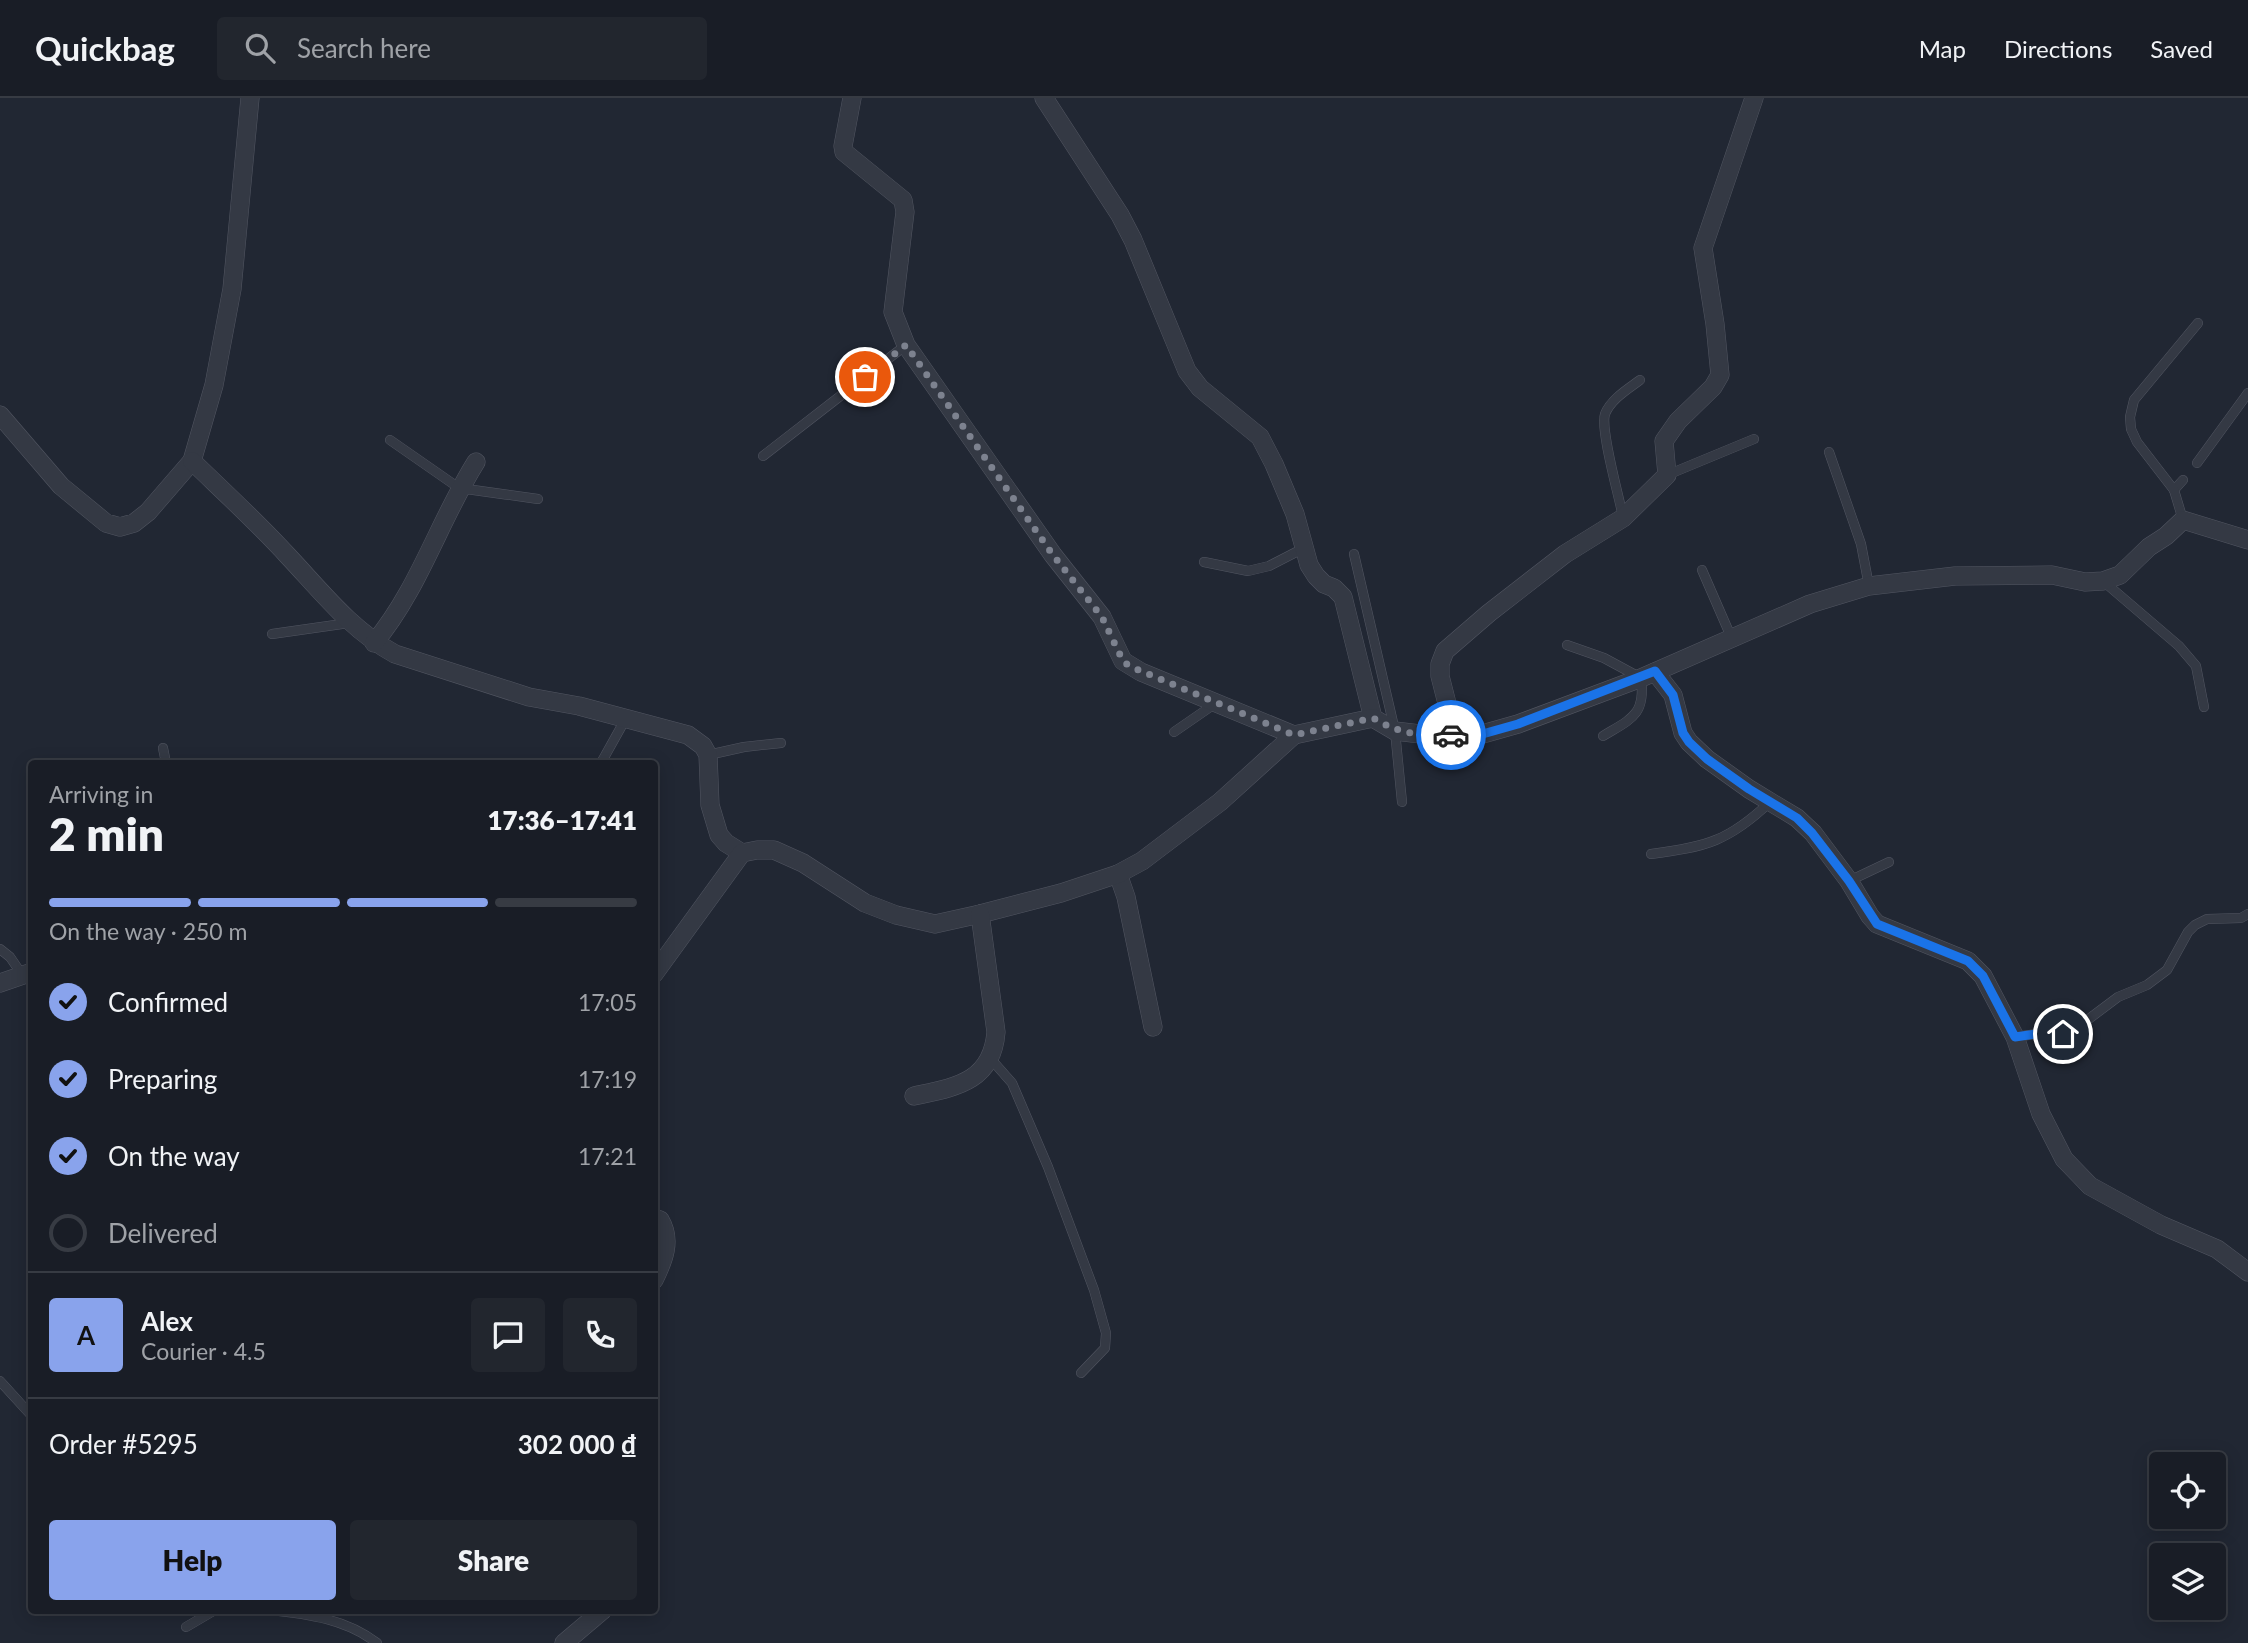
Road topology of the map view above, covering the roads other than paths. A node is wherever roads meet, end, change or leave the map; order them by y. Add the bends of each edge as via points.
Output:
1 (250, 98) edge
2 (852, 98) edge
3 (1044, 98) edge
4 (1754, 98) edge
5 (2198, 323) dead end
6 (906, 345) junction
7 (1640, 380) dead end
8 (2248, 393) edge
9 (0, 415) edge
10 (1754, 439) dead end
11 (390, 440) dead end
12 (1829, 452) dead end
13 (763, 456) dead end
14 (192, 461) junction
15 (476, 462) dead end
16 (2197, 463) dead end
17 (1667, 475) junction
18 (2183, 480) dead end
19 (459, 488) junction
20 (2174, 490) junction
21 (538, 499) dead end
22 (1623, 518) junction
23 (2183, 520) junction
24 (2248, 540) edge
25 (1304, 548) junction
26 (1354, 554) dead end
27 (1204, 562) dead end
28 (1702, 570) dead end
29 (2104, 581) junction
30 (1869, 586) junction
31 (349, 623) junction
32 (272, 634) dead end
33 (1732, 639) junction
34 (374, 643) junction
35 (1567, 645) dead end
36 (1648, 675) junction
37 (1216, 703) junction
38 (2204, 707) dead end
39 (1373, 718) junction
40 (625, 720) junction
41 (1395, 731) junction
42 (1174, 732) dead end
43 (1294, 735) junction
44 (1455, 735) junction
45 (1603, 736) dead end
46 (781, 743) dead end
47 (163, 748) dead end
48 (708, 755) junction
49 (165, 760) edge
50 (603, 760) edge
51 (1771, 801) junction
52 (1402, 802) dead end
53 (742, 853) junction
54 (1651, 854) dead end
55 (1889, 862) dead end
56 (1118, 874) junction
57 (1849, 881) junction
58 (980, 914) junction
59 (2248, 914) edge
60 (0, 949) edge
61 (658, 968) edge
62 (27, 974) edge
63 (0, 983) edge
64 (1153, 1027) dead end
65 (2015, 1037) junction
66 (990, 1059) junction
67 (914, 1096) dead end
68 (658, 1219) edge
69 (658, 1272) edge
70 (2248, 1272) edge
71 (1082, 1373) dead end
72 (0, 1381) edge
73 (28, 1412) edge
74 (209, 1614) edge
75 (302, 1614) edge
76 (598, 1614) edge
77 (186, 1628) dead end
78 (377, 1643) edge
79 (564, 1643) edge

1 - 14 street via 232,289 214,385
2 - 6 street via 844,152 904,200 893,312
3 - 25 street via 1121,215 1187,371 1200,388 1260,437 1295,514
4 - 17 street via 1703,248 1720,375 1664,441
5 - 20 lane via 2134,400 2130,416 2137,442
6 - 13 lane
6 - 37 street via 1053,555 1102,617 1123,661
7 - 22 lane via 1618,396 1605,414 1606,443
8 - 16 lane
9 - 14 street via 61,486 106,523 120,527 148,512
10 - 17 lane
11 - 19 lane
12 - 30 lane via 1861,544
14 - 31 street
15 - 19 street
17 - 22 street
18 - 20 lane
19 - 21 lane
19 - 34 street via 392,622
20 - 23 lane
22 - 44 street via 1564,554 1445,651 1440,676
23 - 24 street
23 - 29 street via 2120,575
25 - 27 lane via 1248,571
25 - 39 street via 1316,576 1343,597
26 - 41 lane
28 - 33 lane
29 - 30 street via 2052,575 1955,576
29 - 38 lane via 2196,666
30 - 33 street via 1810,604
31 - 32 lane
31 - 34 street
33 - 36 street
34 - 40 street via 529,697
35 - 36 lane
36 - 44 street via 1518,724 1479,735
36 - 45 lane via 1644,699 1632,718
36 - 51 street via 1673,695 1689,742
37 - 42 lane
37 - 43 street
39 - 41 street
39 - 43 street
40 - 48 street via 688,735
40 - 50 lane
41 - 44 street
41 - 52 lane
43 - 56 street via 1211,810
46 - 48 lane
47 - 49 lane
48 - 53 street via 710,805 719,835
51 - 54 lane via 1750,821 1716,841 1694,849
51 - 57 street via 1812,833
53 - 58 street via 774,850 865,903 896,915 935,924
53 - 61 street
55 - 57 lane
56 - 58 street
56 - 64 street
57 - 65 street via 1877,924 1968,961 1983,976
58 - 66 street via 996,1032
59 - 65 lane via 2195,925 2167,970 2118,997 2074,1030
60 - 62 lane
62 - 63 street
65 - 70 street via 2041,1114 2064,1159 2090,1186 2217,1249
66 - 67 street via 970,1080
66 - 71 lane via 1012,1083 1097,1301 1106,1333 1105,1348
68 - 69 street via 667,1237
72 - 73 lane
74 - 77 lane
75 - 78 lane via 351,1627
76 - 79 street

